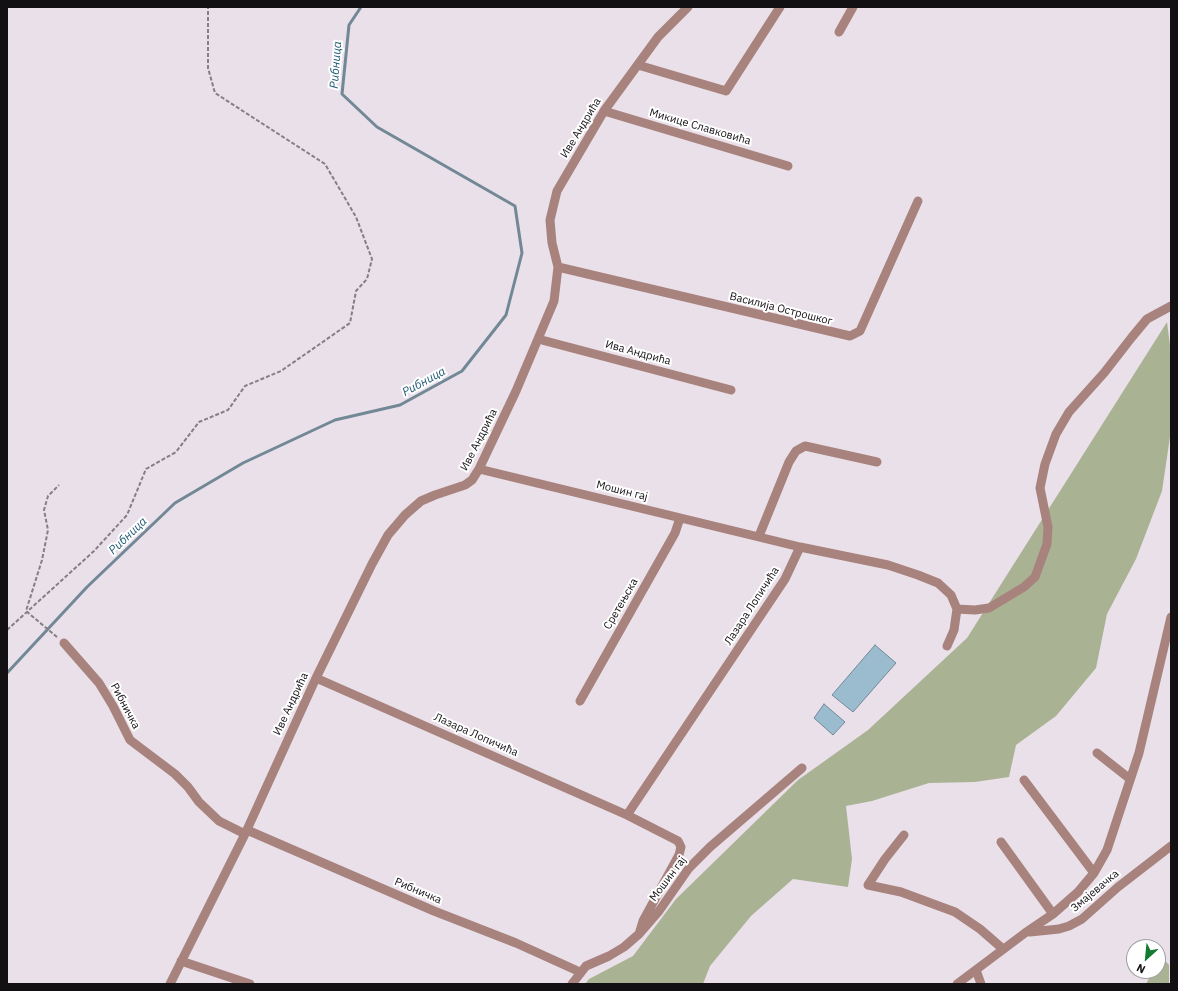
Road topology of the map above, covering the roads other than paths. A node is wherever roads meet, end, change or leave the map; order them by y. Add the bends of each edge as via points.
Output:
1 (688, 7) edge
2 (780, 7) edge
3 (853, 7) edge
4 (839, 32) dead end
5 (638, 65) junction
6 (604, 111) junction
7 (788, 166) dead end
8 (918, 201) dead end
9 (558, 267) junction
10 (1171, 306) edge
11 (538, 339) junction
12 (731, 390) dead end
13 (876, 462) dead end
14 (480, 469) junction
15 (680, 518) junction
16 (759, 536) junction
17 (800, 547) junction
18 (957, 609) junction
19 (1171, 617) edge
20 (64, 643) road end
21 (947, 646) dead end
22 (316, 678) junction
23 (580, 701) dead end
24 (1097, 753) dead end
25 (802, 768) dead end
26 (1130, 779) junction
27 (1024, 780) dead end
28 (626, 815) junction
29 (246, 832) junction
30 (904, 836) dead end
31 (1001, 842) dead end
32 (1171, 846) edge
33 (1094, 873) junction
34 (1053, 914) junction
35 (1025, 933) junction
36 (639, 934) junction
37 (1003, 949) junction
38 (181, 961) junction
39 (976, 970) junction
40 (580, 972) junction
41 (170, 984) edge
42 (250, 984) edge
43 (572, 984) edge
44 (957, 984) edge
45 (981, 984) edge

1 - 5 street, Иве Андрића via 658,37
2 - 5 street via 726,91
3 - 4 street
5 - 6 street, Иве Андрића
6 - 7 street, Микице Славковића
6 - 9 street, Иве Андрића via 557,191 550,220
8 - 9 street, Василија Острошког via 860,331 850,336
9 - 11 street, Иве Андрића via 554,301
10 - 18 street via 1147,319 1069,412 1056,434 1044,464 1040,488 1048,527 1042,562 1035,577 1024,587 989,608
11 - 12 street, Ива Андрића
11 - 14 street, Иве Андрића
13 - 16 street via 805,446 796,451 789,462
14 - 15 street, Мошин гај
14 - 22 street, Иве Андрића via 472,480 464,485 422,501 405,515 388,535
15 - 16 street, Мошин гај
15 - 23 street, Сретењска
16 - 17 street, Мошин гај
17 - 18 street, Мошин гај via 888,565 918,575 938,583 951,595
17 - 28 street, Лазара Лопичића via 785,579
18 - 21 street via 954,630
19 - 26 street, Змајевачка via 1139,753
20 - 29 street, Рибничка via 99,683 130,740 175,774 219,821
22 - 28 street, Лазара Лопичића
22 - 29 street, Иве Андрића
24 - 26 street
25 - 36 street, Мошин гај via 689,868 660,911
26 - 33 street, Змајевачка via 1107,850
27 - 33 street, Змајевачка
28 - 36 street, Лазара Лопичића via 678,841 681,847 643,921
29 - 38 street, Иве Андрића
29 - 40 street, Рибничка via 516,943
30 - 37 street via 868,885 901,892 955,912
31 - 34 street
32 - 35 street, Змајевачка via 1082,919 1059,929
33 - 34 street, Змајевачка via 1078,892
34 - 35 street, Змајевачка
35 - 37 street, Змајевачка
36 - 40 street, Мошин гај via 624,947 586,966
37 - 39 street, Змајевачка
38 - 41 street, Иве Андрића
38 - 42 street
39 - 44 street, Змајевачка
39 - 45 street
40 - 43 street, Мошин гај

